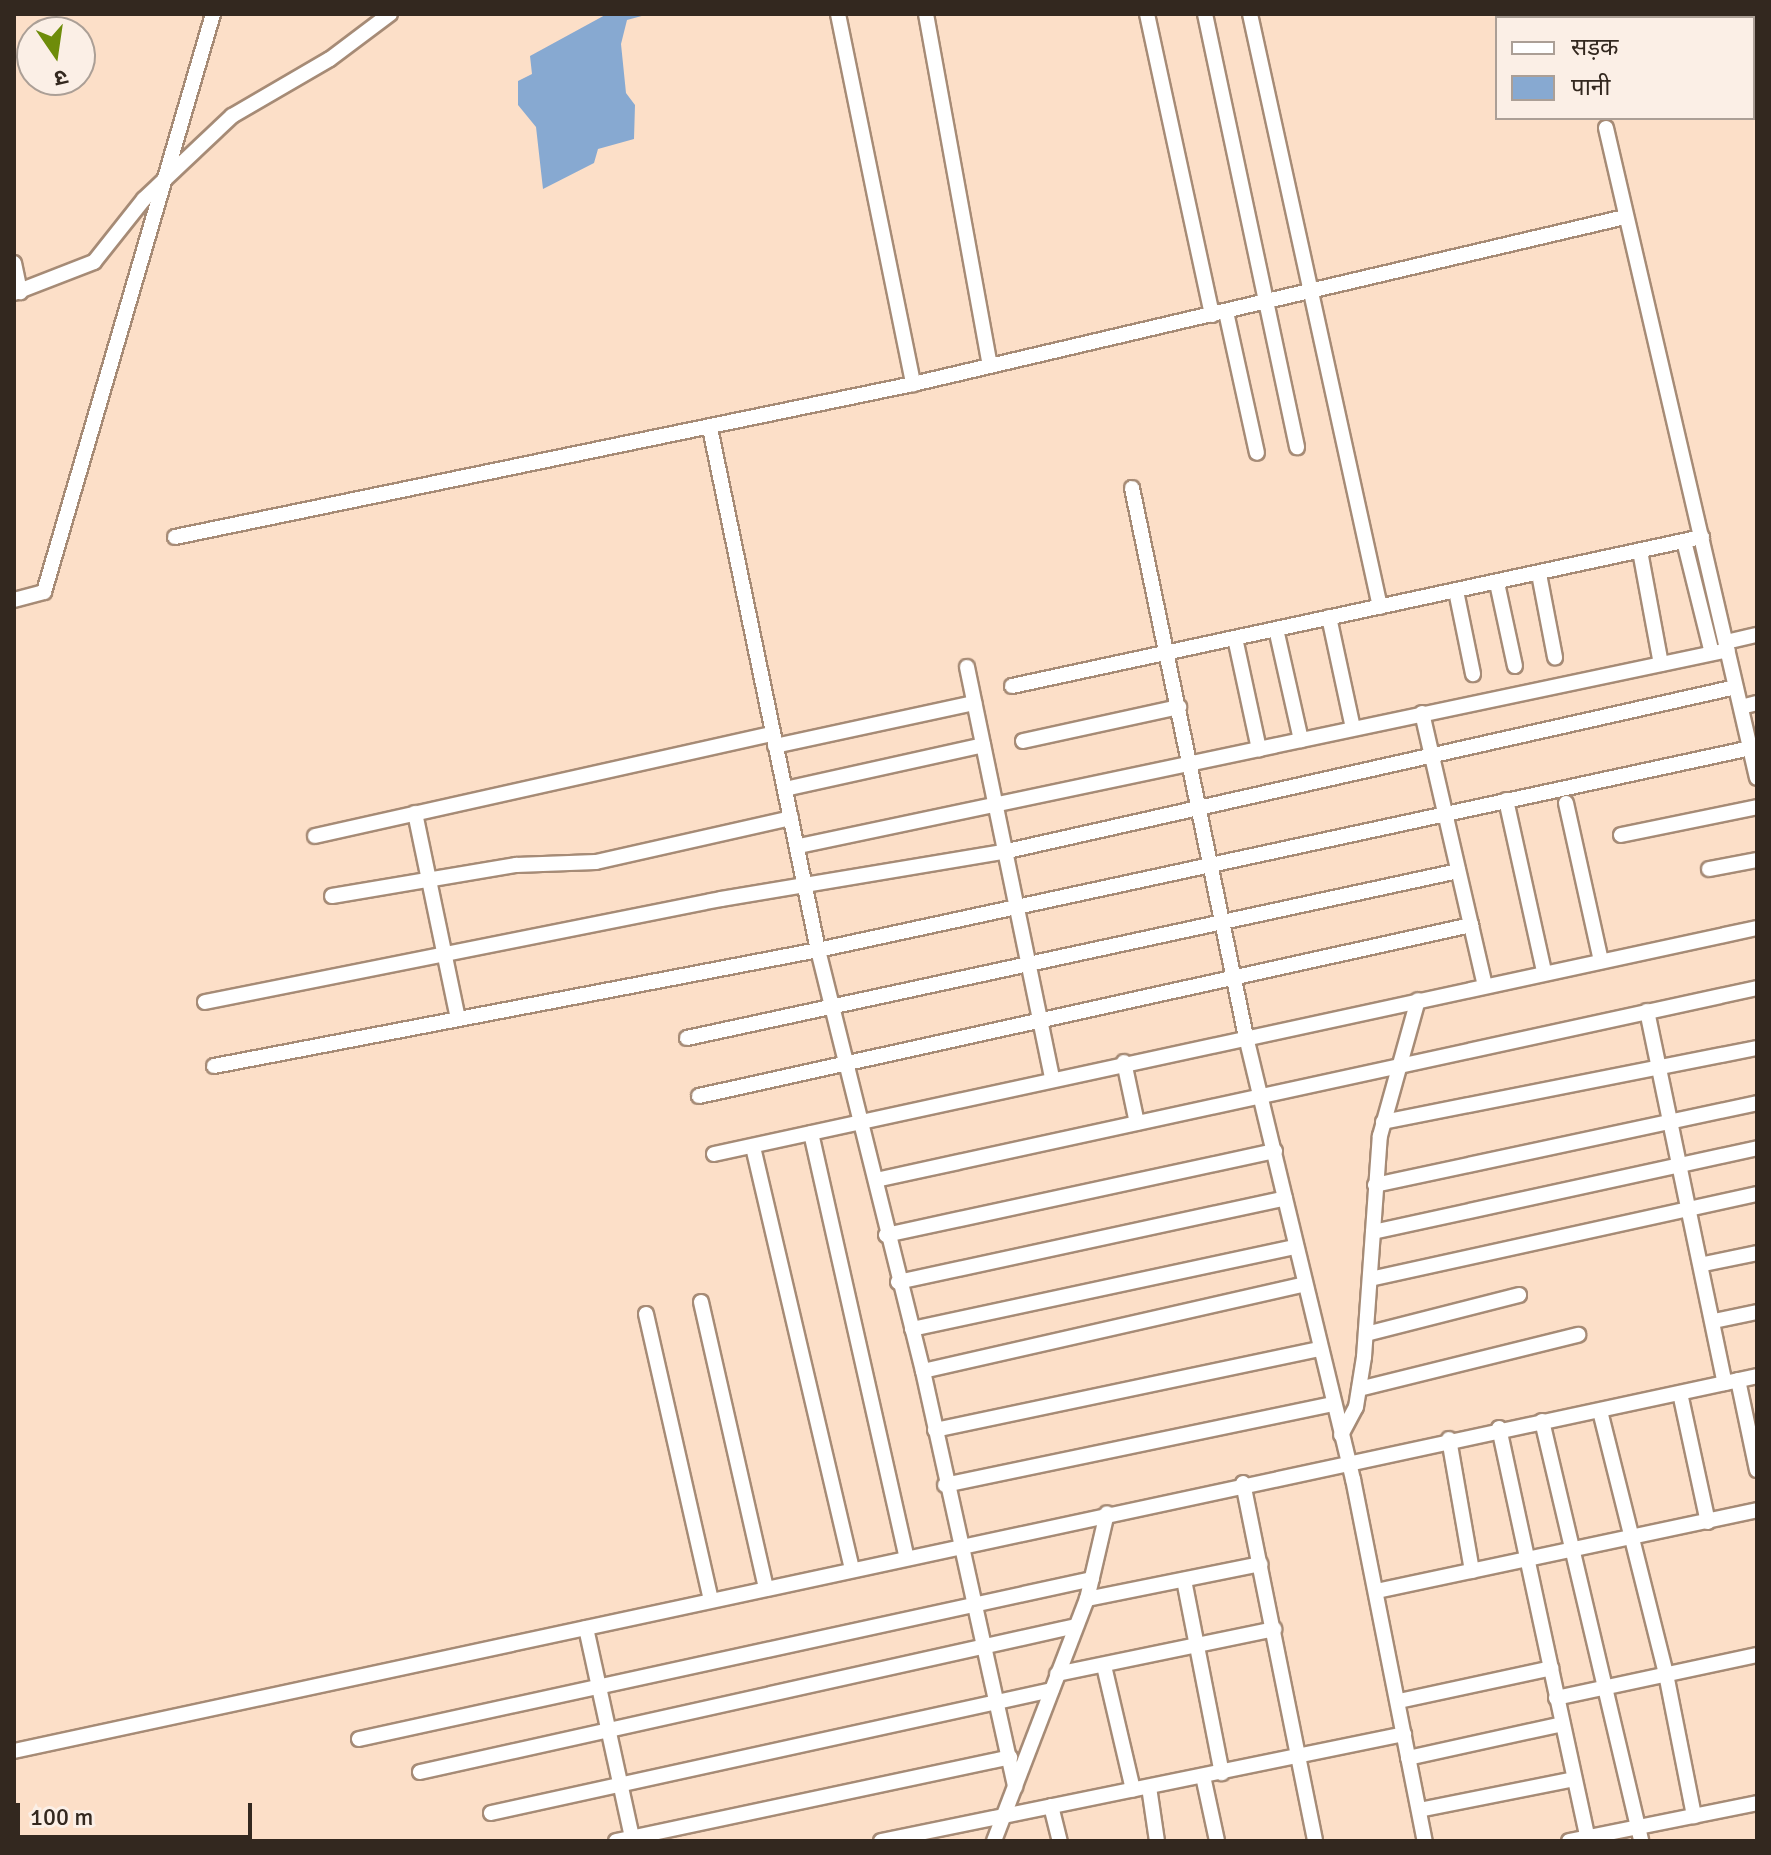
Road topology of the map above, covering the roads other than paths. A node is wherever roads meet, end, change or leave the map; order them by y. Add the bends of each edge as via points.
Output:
1 (213, 14) edge
2 (390, 14) edge
3 (838, 14) edge
4 (926, 14) edge
5 (1147, 14) edge
6 (1205, 14) edge
7 (1250, 14) edge
8 (1606, 128) dead end
9 (169, 175) junction
10 (1625, 217) junction
11 (14, 263) edge
12 (17, 293) edge
13 (1310, 294) junction
14 (1267, 304) junction
15 (1219, 314) junction
16 (990, 365) junction
17 (913, 384) junction
18 (710, 428) junction
19 (1297, 447) dead end
20 (1257, 453) dead end
21 (1132, 488) dead end
22 (175, 537) dead end
23 (1702, 537) junction
24 (1684, 541) junction
25 (1640, 551) junction
26 (1539, 574) junction
27 (1497, 583) junction
28 (1456, 591) junction
29 (14, 600) edge
30 (1380, 607) junction
31 (1329, 617) junction
32 (1276, 629) junction
33 (1757, 635) edge
34 (1235, 638) junction
35 (1727, 646) junction
36 (1168, 653) junction
37 (1712, 653) junction
38 (1555, 657) dead end
39 (1661, 664) junction
40 (1515, 666) dead end
41 (967, 667) dead end
42 (1473, 674) dead end
43 (1012, 686) dead end
44 (1736, 687) junction
45 (974, 703) junction
46 (1757, 703) edge
47 (1179, 707) junction
48 (1741, 707) junction
49 (1422, 713) junction
50 (1353, 728) junction
51 (773, 740) junction
52 (1301, 740) junction
53 (1023, 741) dead end
54 (983, 745) junction
55 (1751, 748) junction
56 (1259, 749) junction
57 (1433, 758) junction
58 (1192, 763) junction
59 (1756, 770) edge
60 (785, 789) junction
61 (1506, 800) junction
62 (1566, 803) dead end
63 (996, 806) junction
64 (1200, 806) junction
65 (1757, 807) edge
66 (415, 813) junction
67 (1446, 813) junction
68 (791, 818) junction
69 (1621, 835) dead end
70 (315, 836) dead end
71 (799, 846) junction
72 (1003, 852) junction
73 (1757, 860) edge
74 (1214, 861) junction
75 (1709, 869) dead end
76 (1458, 871) junction
77 (429, 878) junction
78 (808, 887) junction
79 (332, 896) dead end
80 (1015, 907) junction
81 (1224, 921) junction
82 (1471, 925) junction
83 (1757, 928) edge
84 (818, 950) junction
85 (445, 954) junction
86 (1601, 961) junction
87 (1027, 965) junction
88 (1544, 972) junction
89 (1235, 975) junction
90 (1485, 985) junction
91 (1757, 988) edge
92 (1418, 1000) junction
93 (205, 1002) dead end
94 (833, 1008) junction
95 (1647, 1011) junction
96 (458, 1019) junction
97 (1039, 1019) junction
98 (1246, 1037) junction
99 (687, 1038) dead end
100 (1757, 1048) edge
101 (847, 1060) junction
102 (1124, 1062) junction
103 (1400, 1065) junction
104 (214, 1066) dead end
105 (1662, 1069) junction
106 (1052, 1078) junction
107 (699, 1096) dead end
108 (1261, 1096) junction
109 (1757, 1103) edge
110 (862, 1120) junction
111 (1383, 1122) junction
112 (1672, 1122) junction
113 (1137, 1123) junction
114 (811, 1133) junction
115 (753, 1147) junction
116 (1757, 1148) edge
117 (1275, 1151) junction
118 (714, 1154) dead end
119 (1681, 1165) junction
120 (876, 1180) junction
121 (1375, 1185) junction
122 (1757, 1194) edge
123 (1285, 1198) junction
124 (1692, 1209) junction
125 (1373, 1232) junction
126 (886, 1235) junction
127 (1296, 1247) junction
128 (1757, 1253) edge
129 (1704, 1264) junction
130 (1370, 1279) junction
131 (898, 1282) junction
132 (1305, 1284) junction
133 (1519, 1295) dead end
134 (701, 1302) dead end
135 (1757, 1312) edge
136 (646, 1314) dead end
137 (1714, 1321) junction
138 (912, 1329) junction
139 (1366, 1334) junction
140 (1578, 1335) dead end
141 (1319, 1349) junction
142 (923, 1371) junction
143 (1757, 1376) edge
144 (1732, 1381) junction
145 (1359, 1389) junction
146 (1680, 1393) junction
147 (1333, 1404) junction
148 (1600, 1411) junction
149 (1542, 1421) junction
150 (1499, 1428) junction
151 (935, 1430) junction
152 (1341, 1435) junction
153 (1449, 1439) junction
154 (1754, 1446) edge
155 (1345, 1461) junction
156 (1757, 1470) edge
157 (1243, 1483) junction
158 (945, 1485) junction
159 (1757, 1510) edge
160 (1107, 1513) junction
161 (1708, 1522) junction
162 (1632, 1538) junction
163 (960, 1543) junction
164 (1570, 1550) junction
165 (906, 1554) junction
166 (1527, 1560) junction
167 (1260, 1564) junction
168 (851, 1566) junction
169 (1472, 1571) junction
170 (1092, 1579) junction
171 (1184, 1580) junction
172 (766, 1587) junction
173 (1377, 1591) junction
174 (1087, 1599) junction
175 (711, 1600) junction
176 (976, 1601) junction
177 (1076, 1626) junction
178 (586, 1628) junction
179 (1274, 1629) junction
180 (986, 1645) junction
181 (1197, 1648) junction
182 (1757, 1655) edge
183 (1104, 1666) junction
184 (1551, 1668) junction
185 (1057, 1674) junction
186 (1666, 1674) junction
187 (598, 1686) junction
188 (1604, 1686) junction
189 (1052, 1690) junction
190 (1556, 1698) junction
191 (998, 1700) junction
192 (1399, 1701) junction
193 (1562, 1724) junction
194 (608, 1729) junction
195 (1404, 1734) junction
196 (359, 1739) dead end
197 (14, 1751) edge
198 (1301, 1756) junction
199 (1010, 1757) junction
200 (1408, 1758) junction
201 (420, 1772) dead end
202 (1222, 1773) junction
203 (1203, 1776) junction
204 (1574, 1779) junction
205 (621, 1785) junction
206 (1015, 1787) junction
207 (1141, 1789) junction
208 (1757, 1803) edge
209 (1051, 1806) junction
210 (1419, 1810) junction
211 (491, 1813) dead end
212 (1003, 1816) junction
213 (1694, 1816) junction
214 (1640, 1834) edge
215 (632, 1839) edge
216 (1588, 1839) edge
217 (616, 1841) edge
218 (881, 1841) edge
219 (994, 1841) edge
220 (1060, 1841) edge
221 (1157, 1841) edge
222 (1217, 1841) edge
223 (1315, 1841) edge
224 (1425, 1841) edge
225 (1569, 1841) edge

1 - 9 street
2 - 9 street via 330,59 232,116
3 - 17 street
4 - 16 street
5 - 15 street
6 - 14 street
7 - 13 street
8 - 10 street
9 - 12 street via 94,262
9 - 29 street via 44,592
10 - 13 street
10 - 23 street
11 - 12 street
13 - 14 street
13 - 30 street
14 - 15 street
14 - 19 street
15 - 16 street
15 - 20 street
16 - 17 street
17 - 18 street
18 - 22 street
18 - 51 street
21 - 36 street
23 - 24 street
23 - 35 street
24 - 25 street
24 - 37 street
25 - 26 street
25 - 39 street
26 - 27 street
26 - 38 street
27 - 28 street
27 - 40 street
28 - 30 street
28 - 42 street
30 - 31 street
31 - 32 street
31 - 50 street
32 - 34 street
32 - 52 street
33 - 35 street
34 - 36 street
34 - 56 street
35 - 37 street
35 - 44 street
36 - 43 street
36 - 47 street
37 - 39 street
39 - 49 street
41 - 45 street
44 - 48 street
44 - 57 street
45 - 51 street
45 - 54 street
46 - 48 street
47 - 53 street
47 - 58 street
48 - 55 street
49 - 50 street
49 - 57 street
50 - 52 street
51 - 60 street
51 - 66 street
52 - 56 street
54 - 60 street
54 - 63 street
55 - 59 street
55 - 61 street
56 - 58 street
57 - 64 street
57 - 67 street
58 - 63 street
58 - 64 street
60 - 68 street
61 - 67 street
61 - 88 street
62 - 86 street
63 - 71 street
63 - 72 street
64 - 72 street
64 - 74 street
65 - 69 street
66 - 70 street
66 - 77 street
67 - 74 street
67 - 76 street
68 - 71 street
68 - 77 street via 596,862
71 - 78 street
72 - 78 street
72 - 80 street
73 - 75 street
74 - 80 street
74 - 81 street
76 - 81 street
76 - 82 street
77 - 79 street
77 - 85 street
78 - 84 street
78 - 85 street
80 - 84 street
80 - 87 street
81 - 87 street
81 - 89 street
82 - 89 street
82 - 90 street
83 - 86 street
84 - 94 street
84 - 96 street
85 - 93 street
85 - 96 street
86 - 88 street
87 - 94 street
87 - 97 street
88 - 90 street
89 - 97 street
89 - 98 street
90 - 92 street
91 - 95 street
92 - 98 street
92 - 103 street
94 - 99 street
94 - 101 street
95 - 103 street
95 - 105 street
96 - 104 street
97 - 101 street
97 - 106 street
98 - 102 street
98 - 108 street
100 - 105 street
101 - 107 street
101 - 110 street
102 - 106 street
102 - 113 street
103 - 108 street
103 - 111 street
105 - 111 street
105 - 112 street
106 - 110 street
108 - 113 street
108 - 117 street
109 - 112 street
110 - 114 street
110 - 120 street
111 - 121 street
112 - 119 street
112 - 121 street
113 - 120 street
114 - 115 street
114 - 165 street
115 - 118 street
115 - 168 street
116 - 119 street
117 - 123 street
117 - 126 street
119 - 124 street
119 - 125 street
120 - 126 street
121 - 125 street
122 - 124 street
123 - 127 street
123 - 131 street
124 - 129 street
124 - 130 street
125 - 130 street
126 - 131 street
127 - 132 street
127 - 138 street
128 - 129 street
129 - 137 street
130 - 139 street
131 - 138 street
132 - 141 street
132 - 142 street
133 - 139 street
134 - 172 street
135 - 137 street
136 - 175 street
137 - 144 street
138 - 142 street
139 - 145 street
140 - 145 street
141 - 147 street
141 - 151 street
142 - 151 street
143 - 144 street
144 - 146 street
144 - 154 street
145 - 152 street
146 - 148 street
146 - 161 street
147 - 152 street
147 - 158 street
148 - 149 street
148 - 162 street
149 - 150 street
149 - 164 street
150 - 153 street
150 - 166 street
151 - 158 street
152 - 155 street
153 - 155 street
153 - 169 street
154 - 156 street
155 - 157 street
155 - 173 street
157 - 160 street
157 - 167 street
158 - 163 street
159 - 161 street
160 - 163 street
160 - 170 street
161 - 162 street
162 - 164 street
162 - 186 street
163 - 165 street
163 - 176 street
164 - 166 street
164 - 188 street
165 - 168 street
166 - 169 street
166 - 184 street
167 - 171 street
167 - 179 street
168 - 172 street
169 - 173 street
170 - 174 street
170 - 176 street
171 - 174 street
171 - 181 street
172 - 175 street
173 - 192 street
174 - 177 street
175 - 178 street
176 - 180 street
176 - 187 street
177 - 180 street
177 - 185 street
178 - 187 street
178 - 197 street
179 - 181 street
179 - 198 street
180 - 191 street
180 - 194 street
181 - 183 street
181 - 202 street
182 - 186 street
183 - 185 street
183 - 207 street
184 - 190 street
184 - 192 street
185 - 189 street
186 - 188 street
186 - 213 street
187 - 194 street
187 - 196 street
188 - 190 street
188 - 214 street
189 - 191 street
189 - 206 street
190 - 193 street
191 - 199 street
191 - 205 street
192 - 195 street
193 - 200 street
193 - 204 street
194 - 201 street
194 - 205 street
195 - 198 street
195 - 200 street
198 - 202 street
198 - 223 street
199 - 206 street
199 - 215 street
200 - 210 street
202 - 203 street
203 - 207 street
203 - 222 street
204 - 210 street
204 - 216 street
205 - 211 street
205 - 215 street
206 - 212 street
207 - 209 street
207 - 221 street
208 - 213 street
209 - 212 street
209 - 220 street
210 - 224 street
212 - 218 street
212 - 219 street
213 - 214 street
214 - 216 street
215 - 217 street
216 - 225 street

